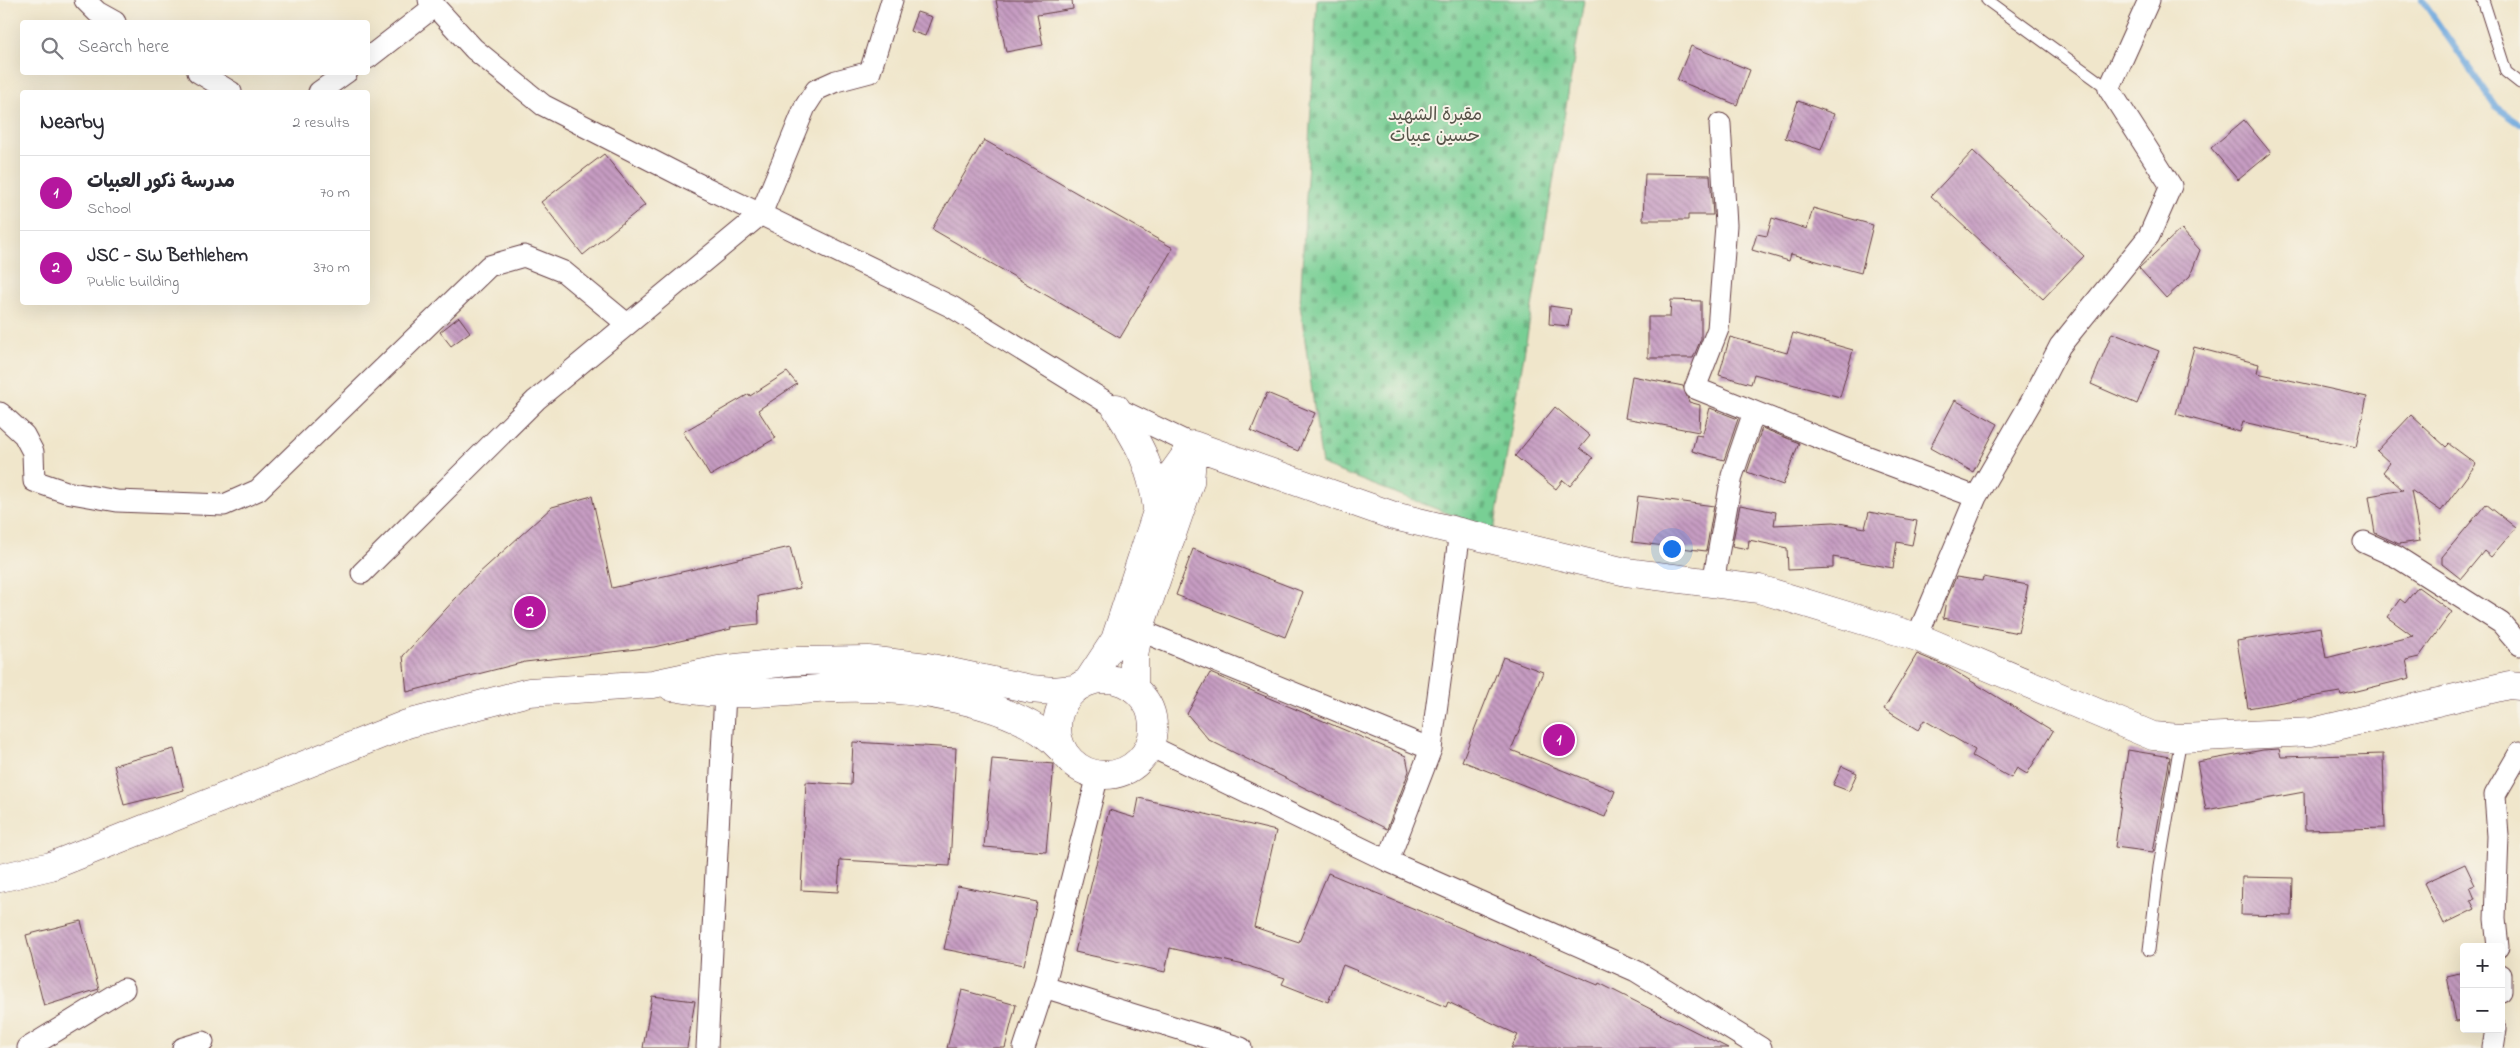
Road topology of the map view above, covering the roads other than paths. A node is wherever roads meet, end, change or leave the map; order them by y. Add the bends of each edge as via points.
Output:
1 (85, 0) edge
2 (892, 0) edge
3 (1987, 0) edge
4 (2149, 0) edge
5 (2483, 0) edge
6 (432, 3) edge
7 (112, 20) edge
8 (370, 56) edge
9 (203, 75) edge
10 (343, 75) edge
11 (2520, 83) edge
12 (2109, 89) junction
13 (229, 90) edge
14 (322, 90) edge
15 (1720, 124) dead end
16 (761, 214) junction
17 (627, 324) junction
18 (1116, 408) junction
19 (1754, 412) junction
20 (0, 413) edge
21 (1193, 445) junction
22 (1976, 497) junction
23 (1158, 507) junction
24 (1460, 531) junction
25 (2364, 542) dead end
26 (362, 573) dead end
27 (1713, 583) junction
28 (1139, 630) junction
29 (1917, 636) junction
30 (2520, 645) edge
31 (653, 684) junction
32 (1081, 685) junction
33 (2520, 686) edge
34 (1134, 688) junction
35 (725, 694) junction
36 (2181, 738) junction
37 (1150, 746) junction
38 (1060, 748) junction
39 (1431, 749) junction
40 (2520, 752) edge
41 (1098, 775) junction
42 (1388, 861) junction
43 (0, 878) edge
44 (2498, 943) edge
45 (2149, 950) dead end
46 (1044, 987) junction
47 (124, 989) dead end
48 (2495, 1033) edge
49 (28, 1048) edge
50 (707, 1048) edge
51 (1024, 1048) edge
52 (1241, 1048) edge
53 (1761, 1048) edge
54 (2493, 1048) edge

1 - 7 street
2 - 16 street via 870,72 816,90 805,107
3 - 12 lane
4 - 12 street
5 - 11 lane via 2506,72
6 - 8 street
6 - 16 street via 474,49 543,105
9 - 13 street
10 - 14 street
12 - 22 street via 2171,186 2149,236 2060,346
15 - 19 street via 1726,225 1718,329 1695,388
16 - 17 street
16 - 18 street via 952,307
17 - 20 street via 564,272 524,256 490,266 258,490 224,505 117,501 66,492 34,481 33,452 24,435
17 - 26 street via 536,400
18 - 21 street
18 - 23 street via 1139,443 1152,475
19 - 22 street
19 - 27 street via 1732,476
21 - 23 street via 1167,481
21 - 24 street via 1394,516
21 - 28 street via 1190,482
22 - 29 street
23 - 32 street via 1115,640 1100,665
24 - 27 street via 1626,572
24 - 39 street
25 - 30 street via 2397,557 2501,623
27 - 29 street via 1759,589
28 - 34 street via 1134,655
28 - 39 street
29 - 36 street via 2153,736
31 - 32 street via 729,668 796,661 868,660 927,666 1032,689 1053,691
31 - 35 street
31 - 43 street via 529,692 407,724 60,863
32 - 34 street via 1104,678
32 - 38 street via 1064,701 1057,716
33 - 36 street via 2510,685 2312,732
34 - 37 street via 1152,714 1154,730
35 - 38 street via 841,688 910,691 965,700 1008,714 1038,727
35 - 50 street
36 - 45 lane
37 - 41 street via 1142,759 1129,769 1114,775
37 - 42 street
38 - 41 street via 1082,771
39 - 42 street
40 - 44 street via 2495,795
41 - 46 street
42 - 53 street via 1636,971
46 - 51 street
46 - 52 street
47 - 49 street
48 - 54 street

